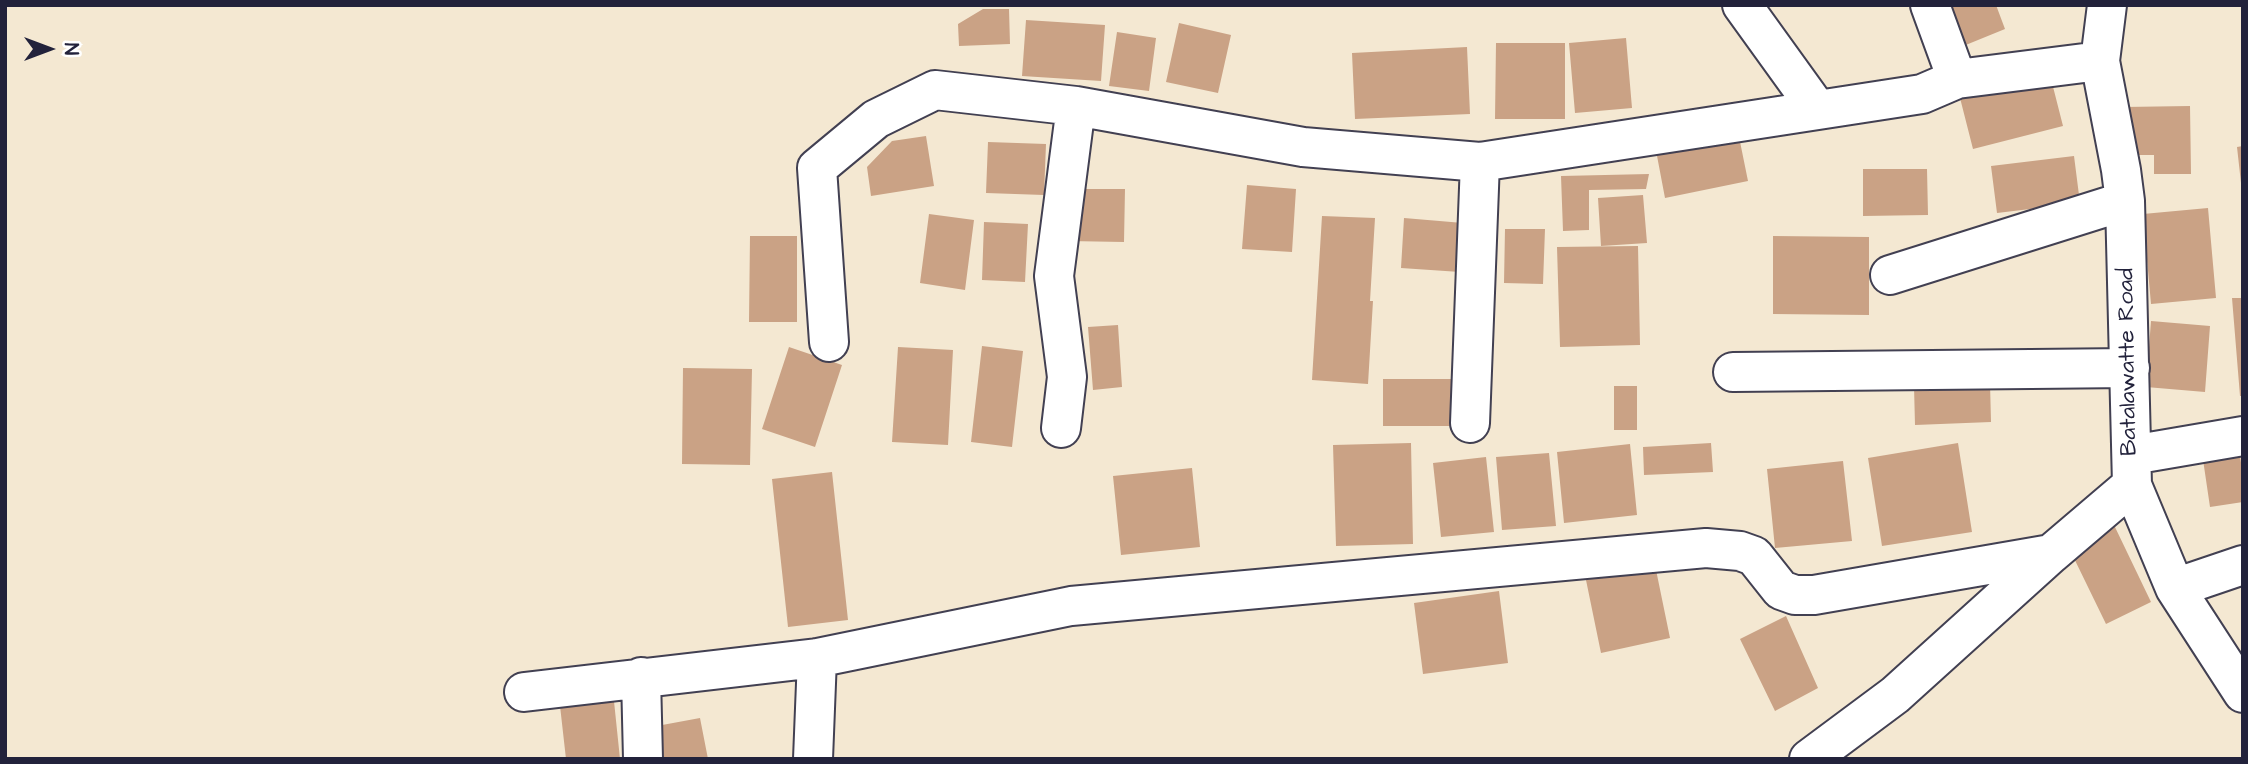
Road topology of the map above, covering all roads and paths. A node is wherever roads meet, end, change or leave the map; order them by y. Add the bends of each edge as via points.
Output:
1 (1742, 5) edge
2 (1930, 5) edge
3 (2107, 5) edge
4 (2100, 61) junction
5 (1957, 79) junction
6 (1076, 106) junction
7 (1817, 109) junction
8 (1480, 162) junction
9 (2125, 201) junction
10 (1890, 275) dead end
11 (829, 342) dead end
12 (2130, 368) junction
13 (1733, 372) dead end
14 (1470, 423) dead end
15 (1061, 428) dead end
16 (2243, 436) edge
17 (2132, 470) junction
18 (2051, 554) junction
19 (2243, 565) edge
20 (2175, 588) junction
21 (817, 658) junction
22 (641, 677) junction
23 (524, 692) dead end
24 (2243, 693) edge
25 (643, 759) edge
26 (813, 759) edge
27 (1809, 759) edge

1 - 7 street
2 - 5 street
3 - 4 street, Batalawatte Road
4 - 5 street
4 - 9 street, Batalawatte Road
5 - 7 street via 1922,94
6 - 8 street via 1303,146
6 - 11 street via 935,90 876,119 817,168
6 - 15 street via 1054,276 1067,377
7 - 8 street
8 - 14 street
9 - 10 street
9 - 12 street, Batalawatte Road
12 - 13 street
12 - 17 street, Batalawatte Road
16 - 17 street
17 - 18 street
17 - 20 street, Batalawatte Road
18 - 21 street via 1795,595 1781,590 1754,556 1706,548 1071,606
18 - 27 street via 1895,695
19 - 20 street
20 - 24 street, Batalawatte Road
21 - 22 street
21 - 26 street
22 - 23 street
22 - 25 street

